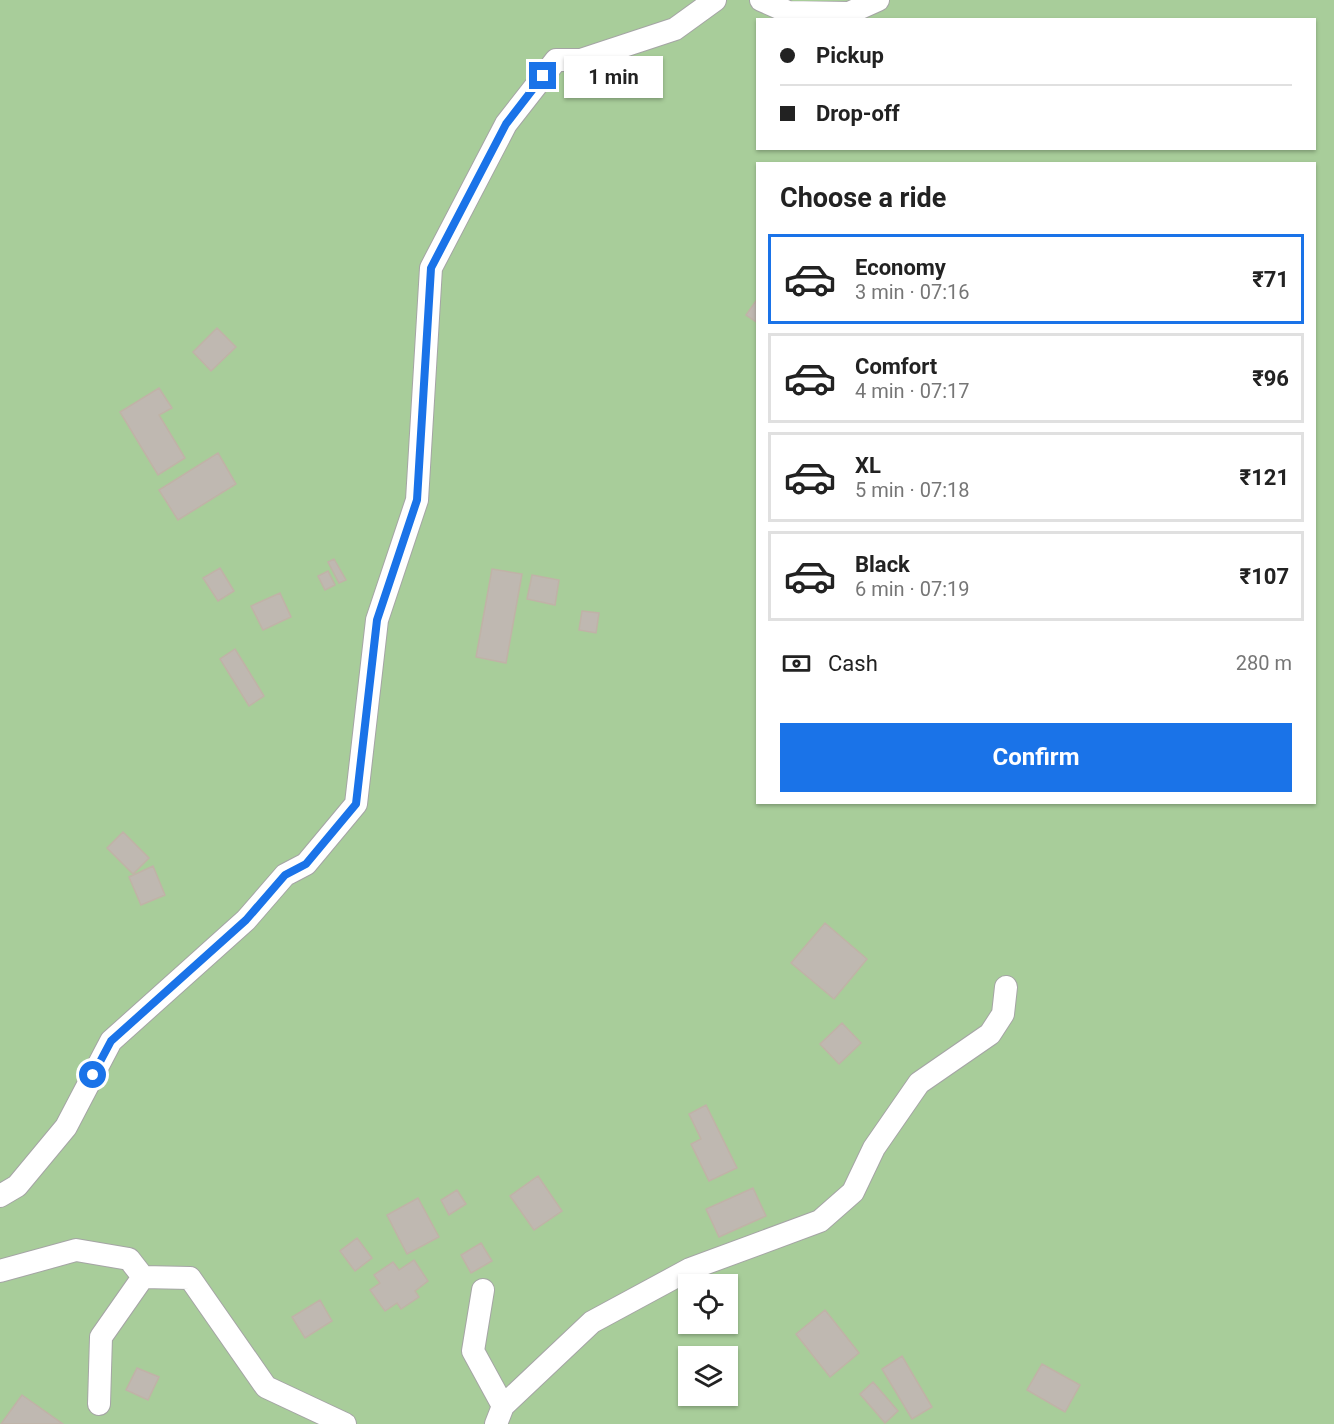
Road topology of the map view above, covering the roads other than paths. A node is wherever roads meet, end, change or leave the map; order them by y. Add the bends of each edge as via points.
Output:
1 (715, 0) edge
2 (761, 0) edge
3 (878, 0) edge
4 (1006, 987) dead end
5 (0, 1196) edge
6 (0, 1271) edge
7 (143, 1277) junction
8 (483, 1290) dead end
9 (99, 1404) dead end
10 (500, 1415) edge
11 (345, 1424) edge

1 - 5 street via 675,29 581,60 556,60 506,124 431,268 417,500 377,620 356,804 306,864 285,875 246,920 111,1041 66,1126 17,1186
2 - 3 street via 788,12 849,13
4 - 10 street via 1003,1014 990,1034 919,1083 874,1148 853,1192 820,1221 690,1269 592,1322
6 - 7 street via 76,1250 129,1259
7 - 9 street via 101,1337
7 - 11 street via 190,1278 266,1387
8 - 10 street via 473,1351

